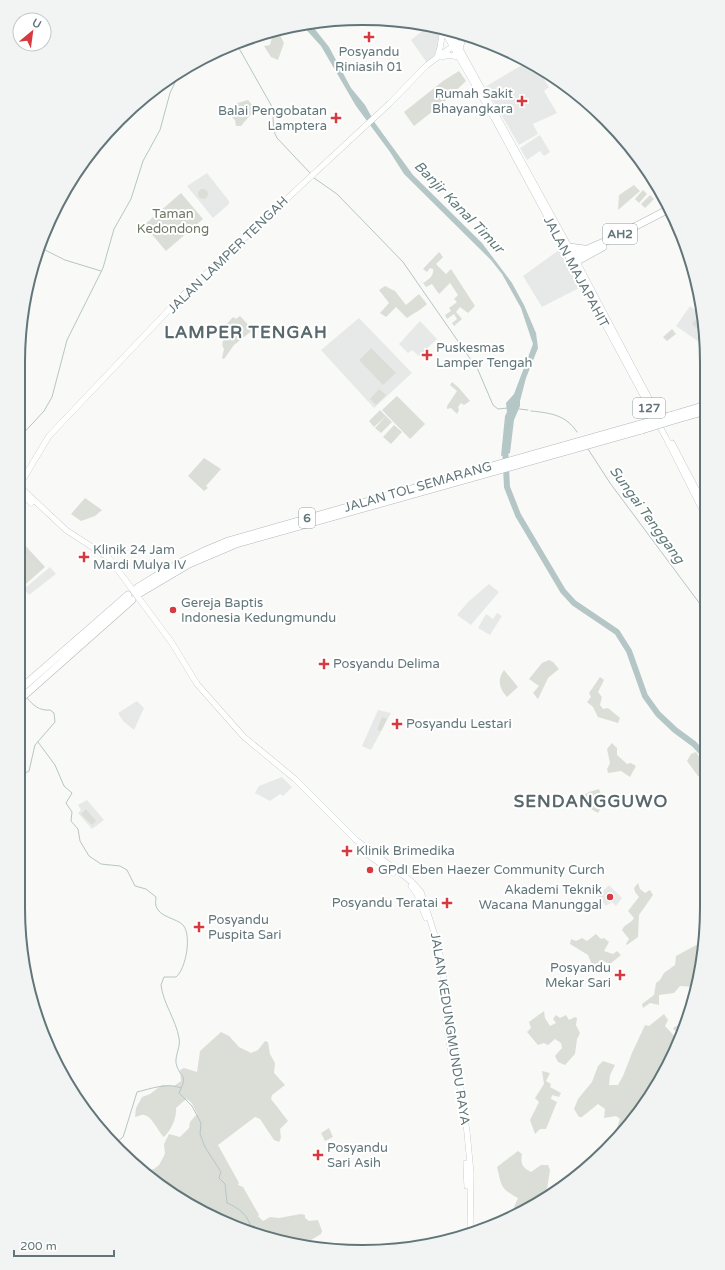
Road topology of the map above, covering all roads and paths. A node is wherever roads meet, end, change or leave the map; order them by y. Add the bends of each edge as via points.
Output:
1 (441, 35) edge
2 (453, 38) edge
3 (461, 40) edge
4 (457, 46) junction
5 (436, 58) junction
6 (460, 58) junction
7 (495, 116) junction
8 (664, 212) edge
9 (666, 215) edge
10 (569, 247) junction
11 (589, 251) junction
12 (574, 261) junction
13 (700, 407) edge
14 (700, 412) edge
15 (670, 419) junction
16 (25, 476) edge
17 (25, 492) edge
18 (25, 497) edge
19 (700, 497) edge
20 (700, 505) edge
21 (139, 591) dead end
22 (130, 598) dead end
23 (142, 606) junction
24 (31, 686) junction
25 (25, 688) edge
26 (25, 694) edge
27 (442, 983) junction
28 (470, 1227) edge
29 (467, 1228) edge

1 - 5 main road
2 - 4 main road, JALAN MAJAPAHIT / 127
3 - 4 main road
4 - 5 main road, JALAN LAMPER TENGAH
4 - 6 main road, JALAN MAJAPAHIT / 127
4 - 7 main road, JALAN MAJAPAHIT / 127
5 - 6 main road via 449,55
5 - 16 main road, JALAN LAMPER TENGAH via 186,292 49,436
6 - 7 main road, JALAN MAJAPAHIT / 127
7 - 10 main road, JALAN MAJAPAHIT / 127
7 - 12 main road, JALAN MAJAPAHIT / 127
8 - 11 highway, AH2
9 - 11 highway, AH2
10 - 11 highway
10 - 12 main road, JALAN MAJAPAHIT / 127
11 - 12 highway, AH2
12 - 19 main road, JALAN MAJAPAHIT / 127
12 - 20 main road, JALAN MAJAPAHIT / 127
13 - 15 highway, JALAN TOL SEMARANG / 6
14 - 15 highway, JALAN TOL SEMARANG / 6
15 - 21 highway, JALAN TOL SEMARANG / 6, bridge via 236,544 189,564
17 - 23 main road via 66,530 108,558
18 - 23 main road via 62,532 105,559
22 - 24 highway
23 - 27 main road, JALAN KEDUNGMUNDU RAYA via 172,643 198,684 235,729 305,789 356,840 419,889 437,941
24 - 25 highway
24 - 26 highway
27 - 28 main road, JALAN KEDUNGMUNDU RAYA via 469,1147
27 - 29 main road, JALAN KEDUNGMUNDU RAYA via 465,1141

